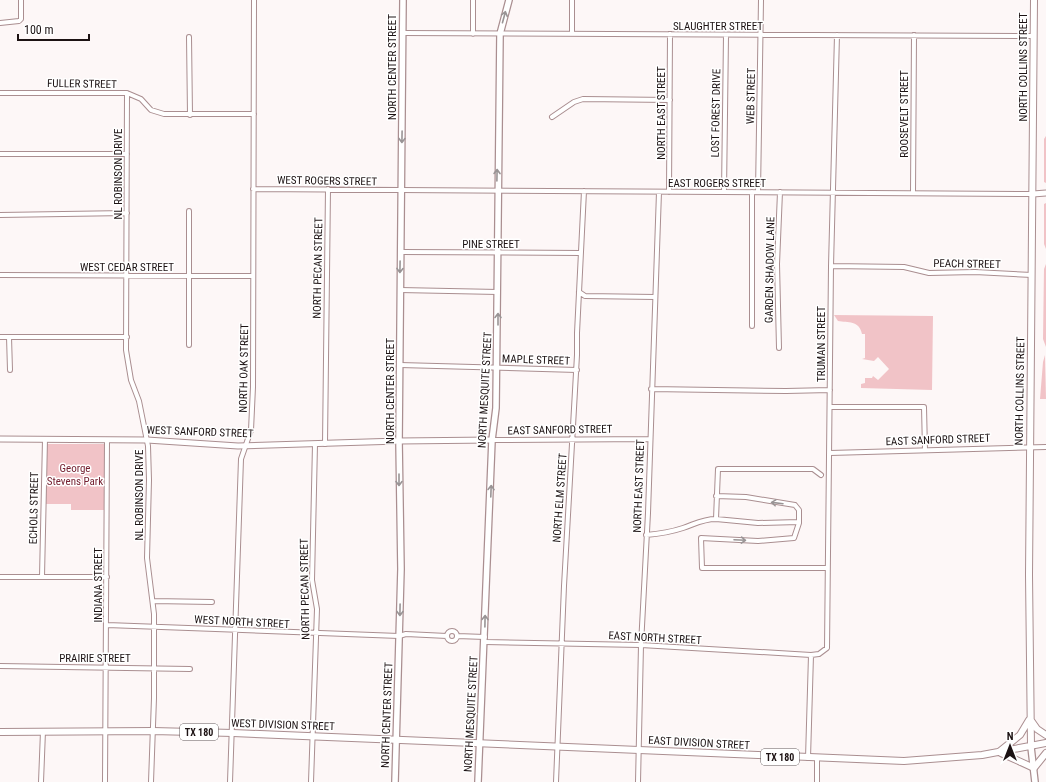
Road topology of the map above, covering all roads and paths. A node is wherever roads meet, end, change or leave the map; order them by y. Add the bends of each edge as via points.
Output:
1 (21, 0) edge
2 (254, 0) edge
3 (403, 0) edge
4 (473, 0) edge
5 (509, 0) edge
6 (572, 0) edge
7 (762, 0) edge
8 (1034, 0) edge
9 (0, 23) edge
10 (402, 33) junction
11 (473, 34) junction
12 (500, 34) junction
13 (572, 34) junction
14 (670, 34) junction
15 (726, 35) junction
16 (761, 35) junction
17 (837, 35) junction
18 (914, 36) junction
19 (1033, 36) junction
20 (189, 37) dead end
21 (0, 93) edge
22 (127, 93) junction
23 (670, 100) junction
24 (190, 114) junction
25 (254, 114) junction
26 (552, 117) dead end
27 (0, 154) edge
28 (127, 154) junction
29 (253, 189) junction
30 (328, 189) junction
31 (401, 190) junction
32 (497, 191) junction
33 (584, 191) junction
34 (659, 192) junction
35 (669, 192) junction
36 (724, 192) junction
37 (752, 192) junction
38 (758, 192) junction
39 (780, 192) junction
40 (834, 193) junction
41 (913, 193) junction
42 (1046, 193) edge
43 (1033, 194) junction
44 (189, 211) dead end
45 (127, 213) junction
46 (0, 215) edge
47 (400, 252) junction
48 (498, 253) junction
49 (581, 253) junction
50 (831, 266) junction
51 (0, 275) edge
52 (1032, 275) junction
53 (128, 276) junction
54 (189, 276) junction
55 (253, 276) junction
56 (400, 290) junction
57 (498, 292) junction
58 (579, 292) junction
59 (655, 297) junction
60 (752, 326) dead end
61 (0, 337) edge
62 (9, 337) junction
63 (127, 337) junction
64 (189, 345) dead end
65 (779, 348) dead end
66 (400, 366) junction
67 (496, 368) junction
68 (10, 370) dead end
69 (576, 370) junction
70 (651, 389) junction
71 (830, 390) junction
72 (830, 407) junction
73 (0, 439) edge
74 (45, 439) junction
75 (649, 439) junction
76 (107, 440) junction
77 (147, 440) junction
78 (492, 440) junction
79 (399, 441) junction
80 (573, 441) junction
81 (315, 444) junction
82 (325, 444) junction
83 (246, 445) junction
84 (1030, 447) junction
85 (1046, 447) edge
86 (925, 450) junction
87 (830, 453) junction
88 (821, 475) dead end
89 (716, 496) junction
90 (716, 519) junction
91 (799, 522) junction
92 (646, 535) junction
93 (828, 568) junction
94 (0, 577) edge
95 (42, 577) junction
96 (107, 577) junction
97 (153, 601) junction
98 (212, 602) dead end
99 (107, 625) junction
100 (154, 626) junction
101 (235, 631) junction
102 (316, 634) junction
103 (399, 636) junction
104 (447, 636) junction
105 (457, 636) junction
106 (485, 639) junction
107 (563, 645) junction
108 (641, 645) junction
109 (824, 652) joint
110 (811, 654) junction
111 (0, 666) edge
112 (106, 667) junction
113 (154, 667) junction
114 (190, 668) dead end
115 (1030, 719) junction
116 (105, 731) junction
117 (153, 731) junction
118 (0, 732) edge
119 (43, 732) junction
120 (233, 733) junction
121 (1046, 735) edge
122 (312, 736) junction
123 (397, 739) junction
124 (1046, 743) edge
125 (481, 744) junction
126 (558, 747) junction
127 (1031, 747) junction
128 (639, 750) junction
129 (998, 752) junction
130 (1046, 752) edge
131 (808, 758) junction
132 (817, 758) junction
133 (1034, 768) junction
134 (41, 782) edge
135 (105, 782) edge
136 (151, 782) edge
137 (230, 782) edge
138 (311, 782) edge
139 (395, 782) edge
140 (478, 782) edge
141 (556, 782) edge
142 (638, 782) edge
143 (817, 782) edge
144 (1035, 782) edge

1 - 9 street via 21,19
2 - 25 street, NORTH OAK STREET
3 - 10 main road, NORTH CENTER STREET
4 - 11 street
12 -> 5 main road, NORTH MESQUITE STREET
6 - 13 street
7 - 16 street, WEB STREET
8 - 19 main road, NORTH COLLINS STREET
10 - 11 street, SLAUGHTER STREET
10 -> 31 main road, NORTH CENTER STREET
11 - 12 street, SLAUGHTER STREET
12 - 13 street, SLAUGHTER STREET
32 -> 12 main road, NORTH MESQUITE STREET
13 - 14 street, SLAUGHTER STREET
14 - 15 street, SLAUGHTER STREET
14 - 23 street, NORTH EAST STREET
15 - 16 street, SLAUGHTER STREET
15 - 36 street, LOST FOREST DRIVE
16 - 17 street, SLAUGHTER STREET
16 - 38 street, WEB STREET
17 - 18 street, SLAUGHTER STREET
17 - 40 street, TRUMAN STREET
18 - 19 street, SLAUGHTER STREET
18 - 41 street, ROOSEVELT STREET
19 - 43 main road, NORTH COLLINS STREET
20 - 24 street
21 - 22 street, FULLER STREET
22 - 24 street, FULLER STREET via 141,99 151,110 164,114
22 - 28 street, NL ROBINSON DRIVE
23 - 26 street via 583,99
23 - 35 street, NORTH EAST STREET
24 - 25 street, FULLER STREET
25 - 29 street, NORTH OAK STREET
27 - 28 street
28 - 45 street, NL ROBINSON DRIVE
29 - 30 street, WEST ROGERS STREET
29 - 55 street, NORTH OAK STREET
30 - 31 street, WEST ROGERS STREET
30 - 82 street, NORTH PECAN STREET
31 - 32 street, EAST ROGERS STREET
31 - 47 main road, NORTH CENTER STREET
32 - 33 street, EAST ROGERS STREET
32 - 48 main road, NORTH MESQUITE STREET
33 - 34 street, EAST ROGERS STREET
33 - 49 street, NORTH ELM STREET
34 - 35 street, EAST ROGERS STREET
34 - 59 street, NORTH EAST STREET
35 - 36 street, EAST ROGERS STREET
36 - 37 street, EAST ROGERS STREET
37 - 38 street, EAST ROGERS STREET
37 - 60 street
38 - 39 street, EAST ROGERS STREET
39 - 40 street, EAST ROGERS STREET
39 - 65 street, GARDEN SHADOW LANE via 777,264
40 - 41 street, EAST ROGERS STREET
40 - 50 street, TRUMAN STREET
41 - 43 street, EAST ROGERS STREET
42 - 43 street
43 - 52 main road, NORTH COLLINS STREET
44 - 54 street
45 - 46 street
45 - 53 street, NL ROBINSON DRIVE
47 - 48 street, PINE STREET
47 -> 56 main road, NORTH CENTER STREET
48 - 49 street, PINE STREET
48 - 57 main road, NORTH MESQUITE STREET
49 - 58 street, NORTH ELM STREET
50 - 52 street, PEACH STREET via 904,267 929,273
50 - 71 street, TRUMAN STREET
51 - 53 street, WEST CEDAR STREET
52 - 84 main road, NORTH COLLINS STREET
53 - 54 street, WEST CEDAR STREET
53 - 63 street, NL ROBINSON DRIVE
54 - 55 street, WEST CEDAR STREET
54 - 64 street
55 - 83 street, NORTH OAK STREET via 251,430
56 - 57 street
56 - 66 main road, NORTH CENTER STREET
67 -> 57 main road, NORTH MESQUITE STREET
58 - 59 street via 585,296
58 - 69 street, NORTH ELM STREET
59 - 70 street, NORTH EAST STREET
61 - 62 street
62 - 63 street
62 - 68 street
63 - 77 street, NL ROBINSON DRIVE via 127,359
66 - 67 street, MAPLE STREET
66 - 79 main road, NORTH CENTER STREET
67 - 69 street, MAPLE STREET
67 - 78 main road, NORTH MESQUITE STREET via 496,408
69 - 80 street, NORTH ELM STREET
70 - 71 street via 786,392
70 - 75 street, NORTH EAST STREET
71 - 72 street, TRUMAN STREET
72 - 86 street via 924,407
72 - 87 street, TRUMAN STREET
73 - 74 street, WEST SANFORD STREET
74 - 76 street, WEST SANFORD STREET
74 - 95 street, ECHOLS STREET
75 - 80 street, EAST SANFORD STREET
75 - 92 street, NORTH EAST STREET
76 - 77 street, WEST SANFORD STREET
76 - 96 street, INDIANA STREET
77 - 83 street, WEST SANFORD STREET
77 - 97 street, NL ROBINSON DRIVE via 147,558
78 - 79 street, EAST SANFORD STREET
78 - 80 street, EAST SANFORD STREET
106 -> 78 main road, NORTH MESQUITE STREET
79 - 82 street, WEST SANFORD STREET
79 -> 103 main road, NORTH CENTER STREET
80 - 107 street, NORTH ELM STREET
81 - 82 street, WEST SANFORD STREET
81 - 83 street, WEST SANFORD STREET
81 - 102 street, NORTH PECAN STREET via 312,580 317,609
83 - 101 street, NORTH OAK STREET via 241,459
84 - 85 street, EAST SANFORD STREET
84 - 86 street, EAST SANFORD STREET
84 - 115 main road, NORTH COLLINS STREET
86 - 87 street, EAST SANFORD STREET
87 - 93 street, TRUMAN STREET
88 - 89 street via 813,469 718,469
89 - 90 street
91 -> 89 street via 799,510 795,504 746,497
90 - 91 street via 758,523
90 - 92 street via 705,519 682,528
93 -> 91 street via 702,568 701,538 758,541 794,538
92 - 108 street, NORTH EAST STREET
93 - 109 street, TRUMAN STREET via 828,643
94 - 95 street
95 - 96 street
96 - 99 street, INDIANA STREET
97 - 98 street
97 - 100 street, NL ROBINSON DRIVE
99 - 100 street, WEST NORTH STREET
99 - 112 street, INDIANA STREET
100 - 101 street, WEST NORTH STREET
100 - 113 street, NL ROBINSON DRIVE
101 - 102 street, WEST NORTH STREET
101 - 120 street, NORTH OAK STREET
102 - 103 street, WEST NORTH STREET
102 - 122 street, NORTH PECAN STREET
103 - 104 street
103 - 123 main road, NORTH CENTER STREET
104 - 105 street via 451,631
104 - 105 street via 451,641
105 - 106 street, EAST NORTH STREET
106 - 107 street, EAST NORTH STREET
106 - 125 main road, NORTH MESQUITE STREET
107 - 108 street, EAST NORTH STREET
107 - 126 street, NORTH ELM STREET
108 - 110 street, EAST NORTH STREET
108 - 128 street, NORTH EAST STREET
109 - 110 street, EAST NORTH STREET
110 - 131 street
111 - 112 street, PRAIRIE STREET
112 - 113 street, PRAIRIE STREET
112 - 116 street, INDIANA STREET
113 - 114 street, PRAIRIE STREET
113 - 117 street, NL ROBINSON DRIVE
115 - 121 main road via 1037,729
115 - 127 main road, NORTH COLLINS STREET
115 - 129 main road via 1020,735
116 - 117 main road, WEST DIVISION STREET / TX 180
116 - 119 main road, WEST DIVISION STREET / TX 180
116 - 135 street, INDIANA STREET
117 - 120 main road, WEST DIVISION STREET / TX 180
117 - 136 street, NL ROBINSON DRIVE
118 - 119 main road, WEST DIVISION STREET / TX 180
119 - 134 street
120 - 122 main road, WEST DIVISION STREET / TX 180
120 - 137 street, NORTH OAK STREET
122 - 123 main road, WEST DIVISION STREET / TX 180
122 - 138 street, NORTH PECAN STREET
123 - 125 main road, EAST DIVISION STREET / TX 180
123 - 139 main road, NORTH CENTER STREET
124 - 127 main road, EAST DIVISION STREET / TX 180
125 - 126 main road, EAST DIVISION STREET / TX 180
125 - 140 main road, NORTH MESQUITE STREET
126 - 128 main road, EAST DIVISION STREET / TX 180
126 - 141 street, NORTH ELM STREET
127 - 129 main road, EAST DIVISION STREET / TX 180
127 - 133 main road, NORTH COLLINS STREET
128 - 131 main road, EAST DIVISION STREET / TX 180
128 - 142 street, NORTH EAST STREET
129 - 132 main road, EAST DIVISION STREET / TX 180 via 904,761
129 - 133 main road
130 - 133 main road
131 - 132 main road, EAST DIVISION STREET / TX 180
132 - 143 street
133 - 144 main road, NORTH COLLINS STREET

